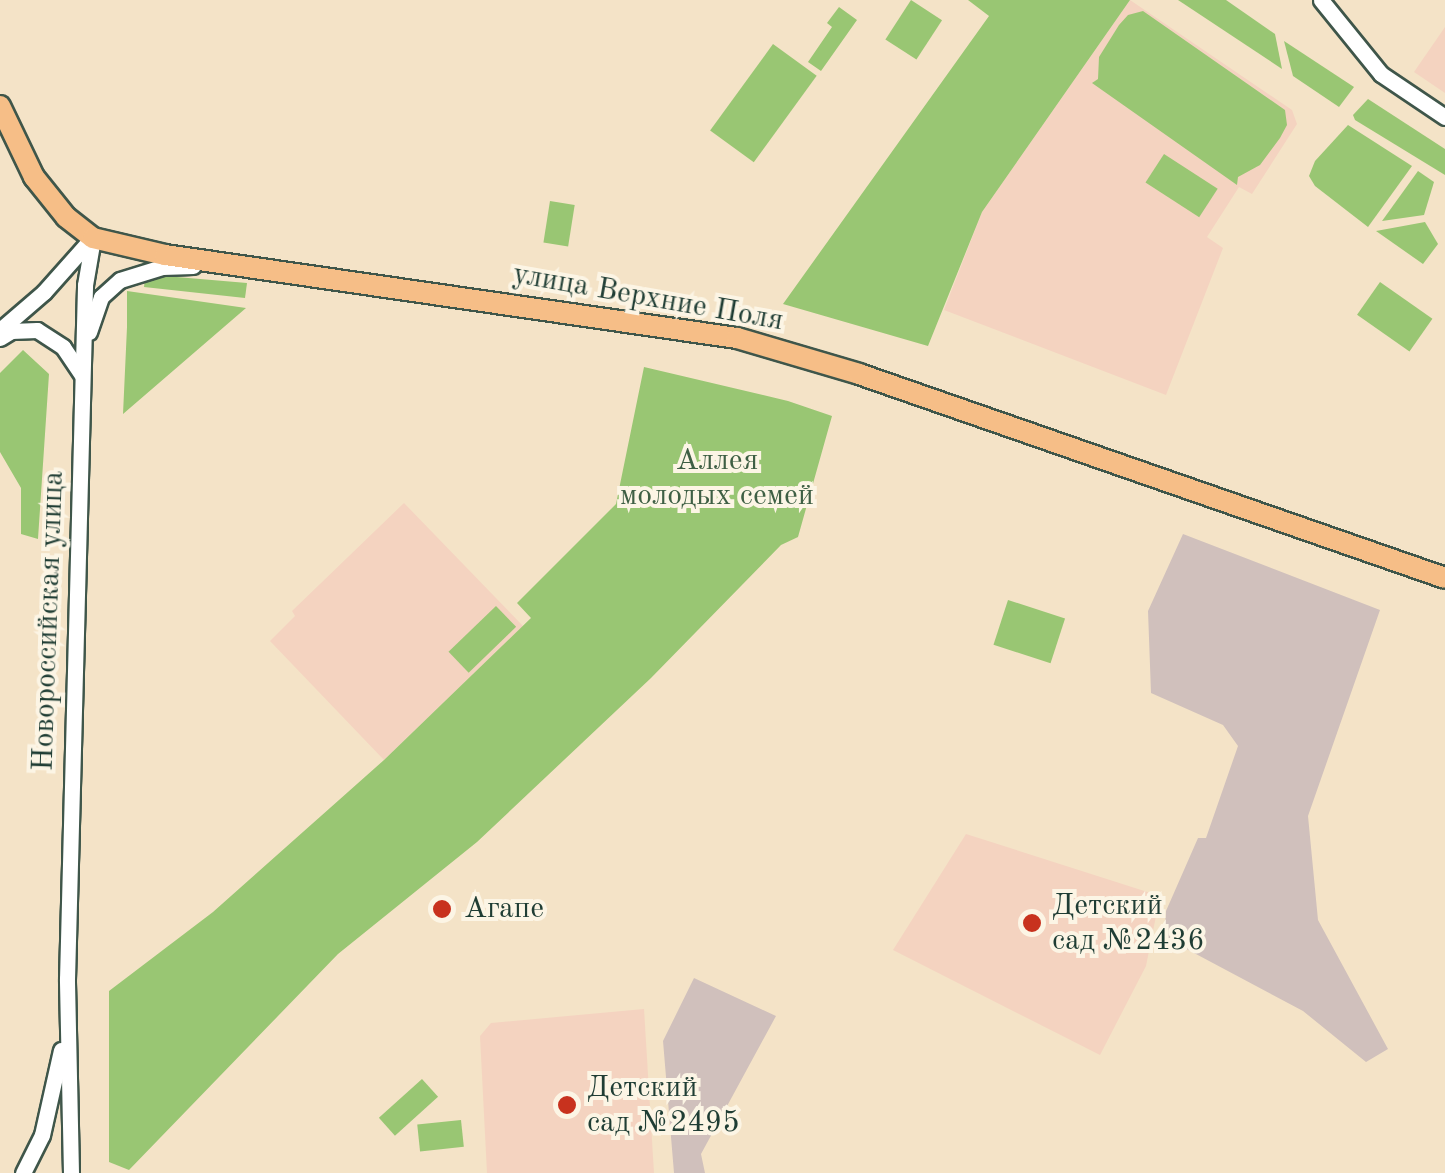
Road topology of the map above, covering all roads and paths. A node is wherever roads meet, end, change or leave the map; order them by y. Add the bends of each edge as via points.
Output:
1 (1321, 0) edge
2 (0, 106) edge
3 (1445, 118) edge
4 (92, 238) junction
5 (226, 264) junction
6 (0, 334) edge
7 (83, 355) junction
8 (83, 379) junction
9 (1445, 578) edge
10 (67, 1006) junction
11 (23, 1173) edge
12 (71, 1173) edge

1 - 3 street via 1381,74
2 - 4 main road, улица Верхние Поля via 34,177
4 - 5 main road, улица Верхние Поля
4 - 6 street
4 - 7 street, Новороссийская улица
5 - 7 street via 162,268 120,280 101,297
5 - 9 main road, улица Верхние Поля via 737,338 859,374
6 - 8 street via 24,328 50,336
7 - 8 street, Новороссийская улица
8 - 10 street, Новороссийская улица
10 - 11 street, Новороссийская улица via 52,1102
10 - 12 street, Новороссийская улица

